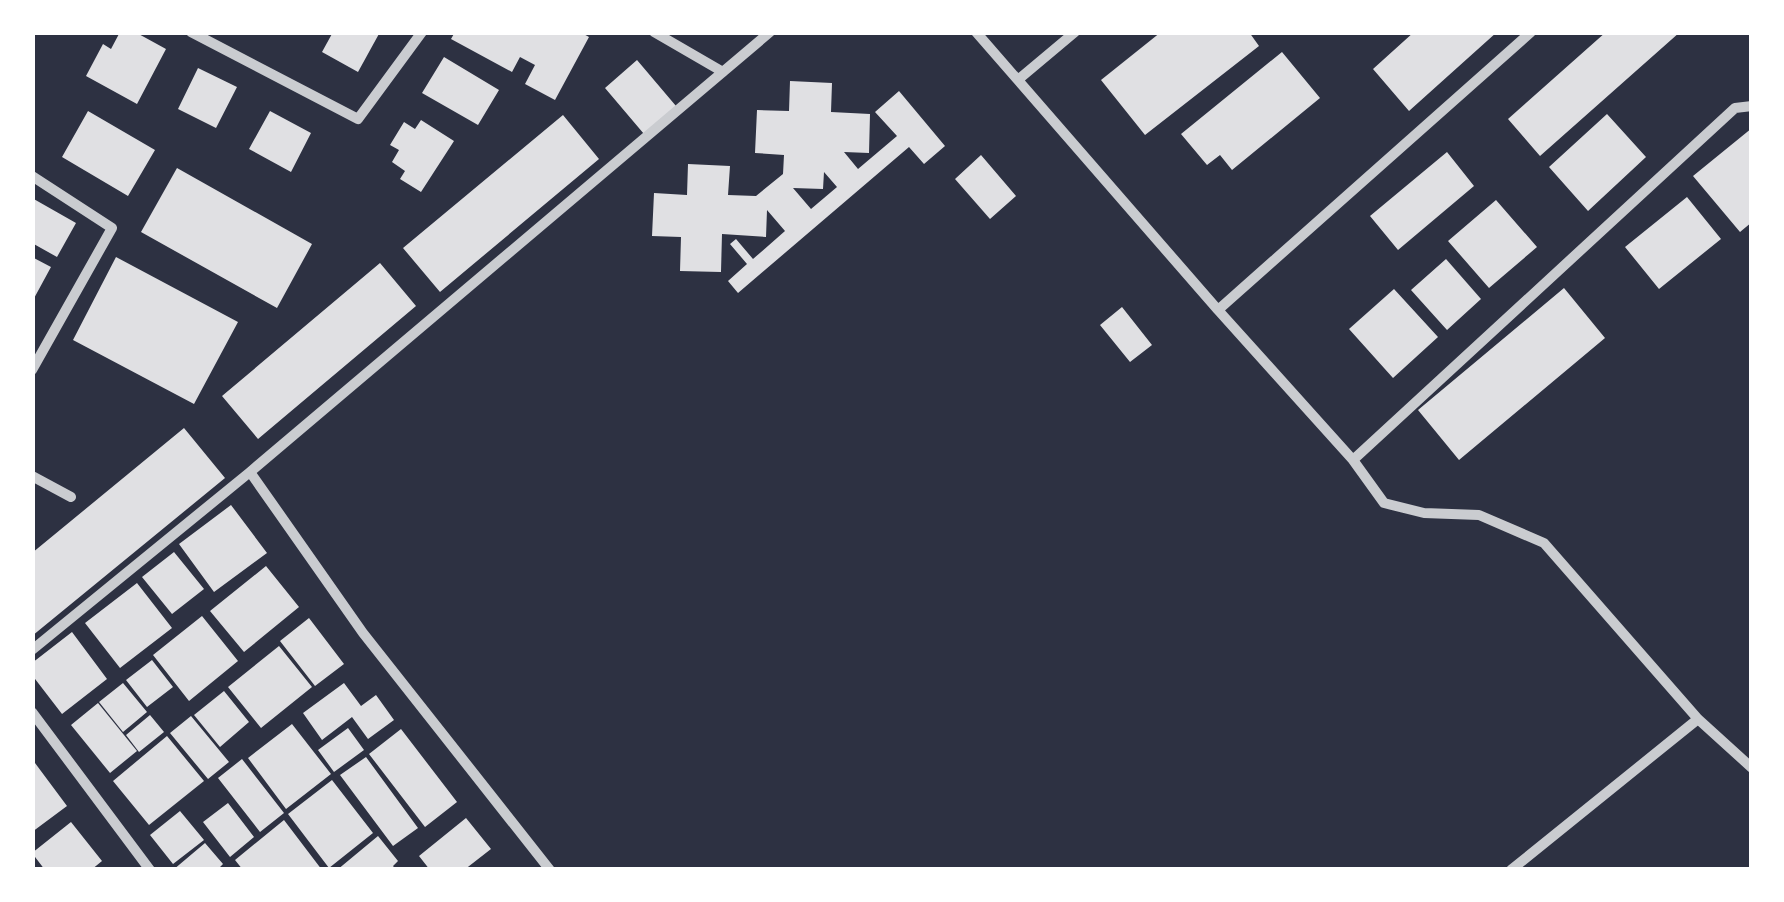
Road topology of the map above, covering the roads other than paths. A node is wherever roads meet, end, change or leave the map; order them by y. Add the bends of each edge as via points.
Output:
1 (191, 32) edge
2 (422, 32) edge
3 (654, 32) edge
4 (770, 32) edge
5 (976, 32) edge
6 (1075, 32) edge
7 (1532, 32) edge
8 (723, 72) junction
9 (1020, 79) junction
10 (1752, 106) edge
11 (32, 176) edge
12 (1218, 310) junction
13 (32, 370) edge
14 (1353, 460) junction
15 (250, 472) junction
16 (32, 476) edge
17 (72, 497) dead end
18 (32, 650) edge
19 (32, 712) edge
20 (1698, 719) junction
21 (1752, 768) edge
22 (150, 870) edge
23 (550, 870) edge
24 (1511, 870) edge

1 - 2 street via 358,120
3 - 8 street
4 - 8 street
5 - 9 street
6 - 9 street
7 - 12 street
8 - 15 street
9 - 12 street
10 - 14 street via 1735,108
11 - 13 street via 112,228
12 - 14 street
14 - 20 street via 1384,503 1424,514 1480,515 1544,542
15 - 18 street
15 - 23 street via 363,633
16 - 17 street
19 - 22 street
20 - 21 street
20 - 24 street

